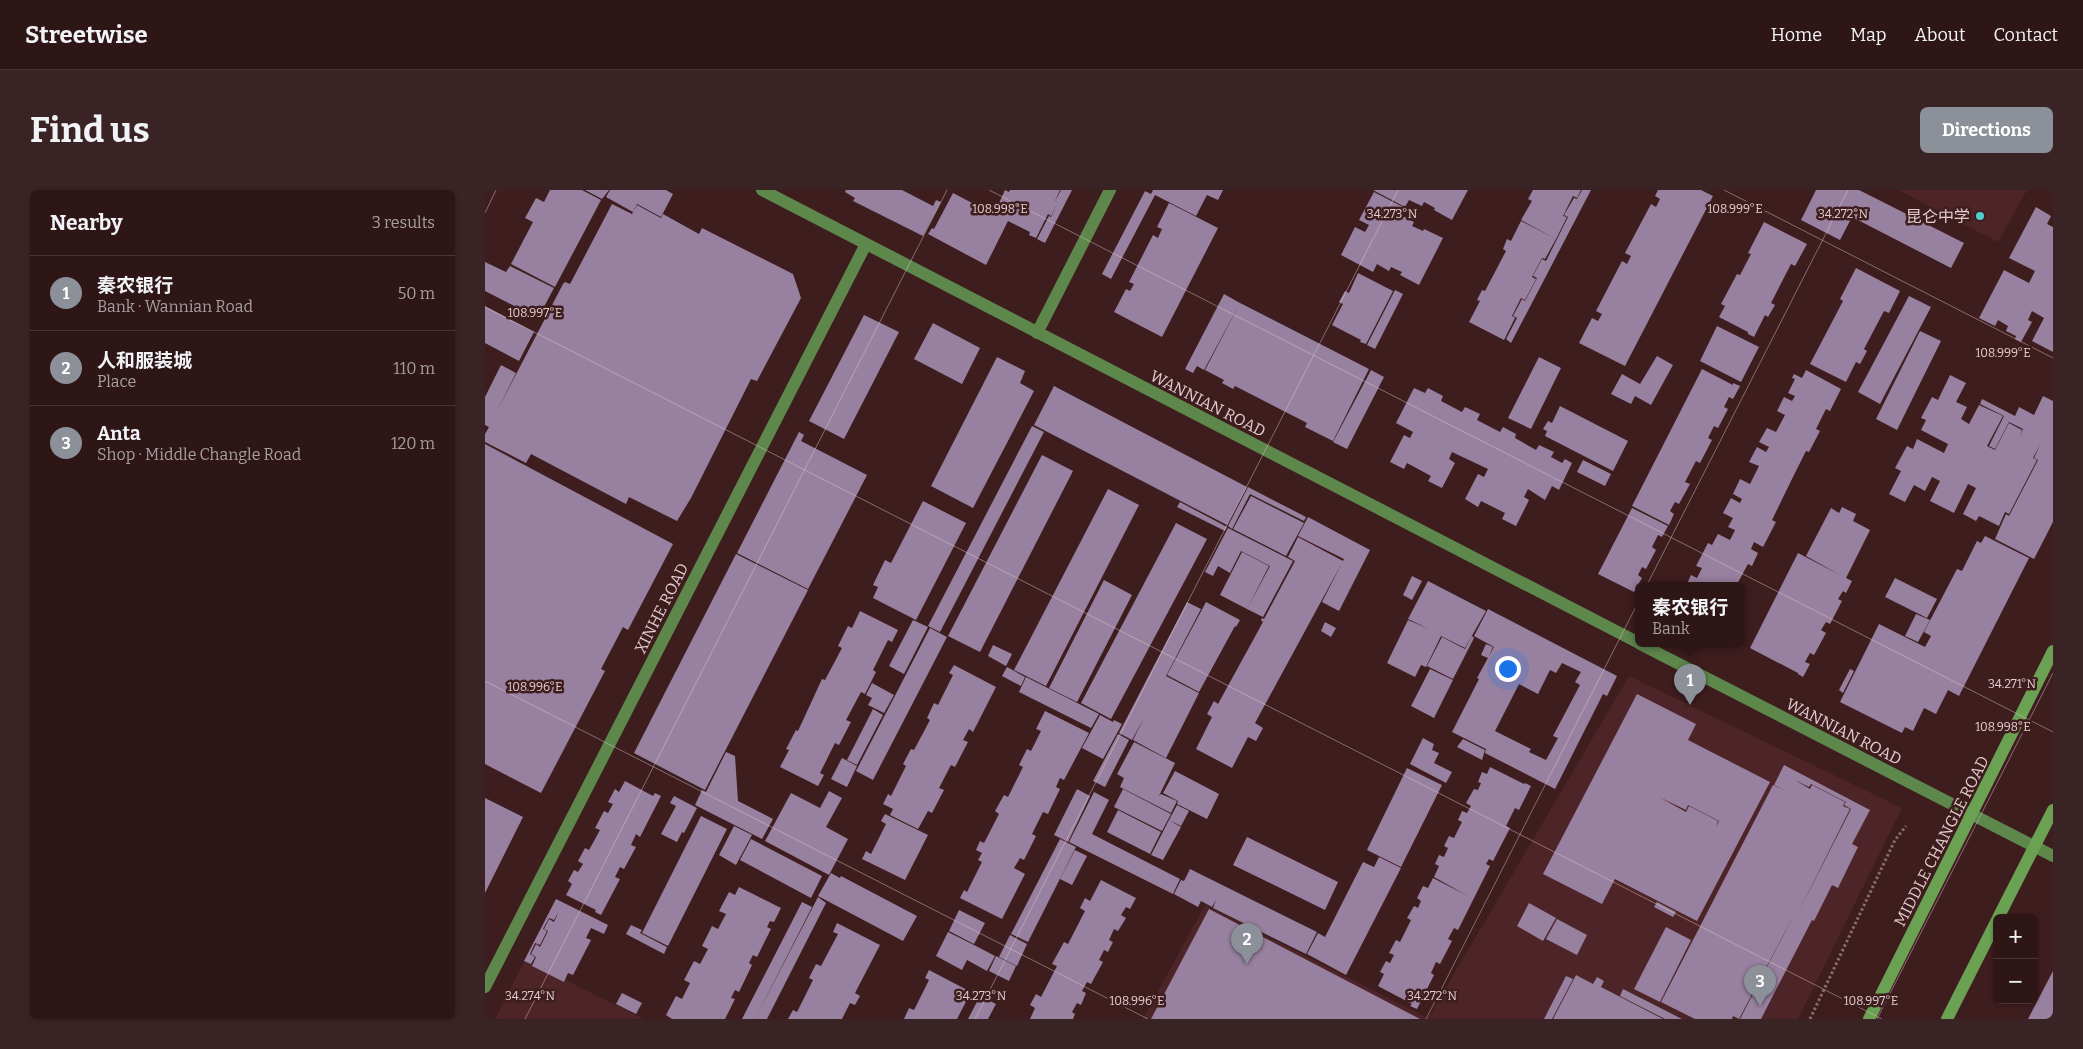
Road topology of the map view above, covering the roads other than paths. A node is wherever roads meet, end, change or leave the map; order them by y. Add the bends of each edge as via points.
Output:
1 (762, 190) edge
2 (1110, 190) edge
3 (866, 244) junction
4 (1037, 333) junction
5 (1635, 642) edge
6 (1645, 647) edge
7 (2053, 651) edge
8 (2053, 810) edge
9 (1972, 815) junction
10 (2034, 846) junction
11 (2053, 856) edge
12 (2000, 914) edge
13 (1993, 927) edge
14 (485, 987) edge
15 (1869, 1019) edge
16 (1947, 1019) edge

1 - 3 street, WANNIAN ROAD
2 - 4 street
3 - 4 street, WANNIAN ROAD
3 - 14 street, XINHE ROAD
4 - 5 street, WANNIAN ROAD
6 - 9 street, WANNIAN ROAD
7 - 9 main road, MIDDLE CHANGLE ROAD
8 - 10 main road
9 - 10 street, WANNIAN ROAD
9 - 15 main road, MIDDLE CHANGLE ROAD
10 - 11 street, WANNIAN ROAD
10 - 12 main road
13 - 16 main road

